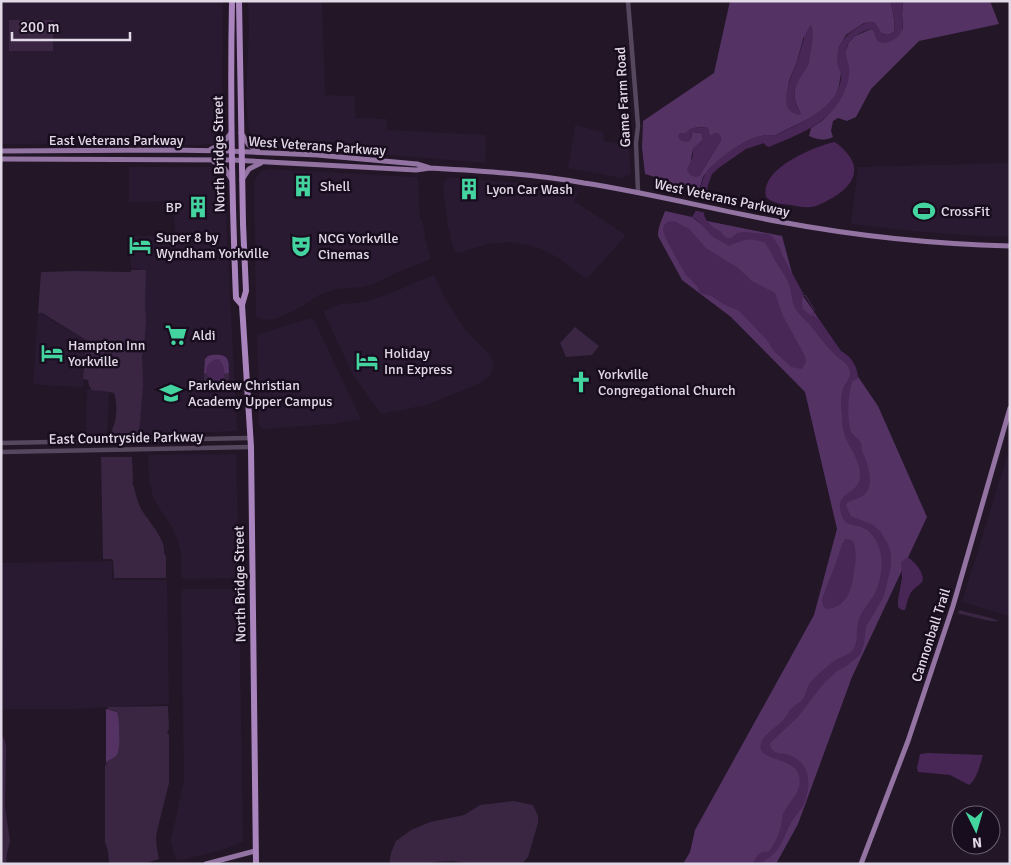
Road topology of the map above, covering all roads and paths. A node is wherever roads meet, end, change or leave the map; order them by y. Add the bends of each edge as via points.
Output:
1 (232, 1) edge
2 (240, 1) edge
3 (628, 1) edge
4 (241, 132) junction
5 (232, 133) junction
6 (207, 151) junction
7 (232, 151) junction
8 (1, 152) edge
9 (241, 152) junction
10 (259, 152) junction
11 (1, 159) edge
12 (209, 160) junction
13 (232, 160) junction
14 (241, 161) junction
15 (263, 162) junction
16 (430, 168) junction
17 (232, 180) junction
18 (242, 180) junction
19 (638, 192) junction
20 (1010, 246) edge
21 (242, 305) junction
22 (1010, 408) edge
23 (250, 438) junction
24 (1, 443) edge
25 (10, 443) junction
26 (250, 447) junction
27 (1, 452) edge
28 (10, 452) junction
29 (255, 852) junction
30 (206, 864) edge
31 (256, 864) edge
32 (860, 864) edge

1 - 5 highway, North Bridge Street
2 - 4 highway, North Bridge Street
3 - 19 street, Game Farm Road via 638,126
4 - 9 highway, North Bridge Street
4 - 10 main road via 249,145
5 - 6 main road via 222,144
5 - 7 highway, North Bridge Street
6 - 7 main road, East Veterans Parkway
6 - 8 main road, East Veterans Parkway
7 - 9 main road, West Veterans Parkway
7 - 13 highway, North Bridge Street
9 - 10 main road, West Veterans Parkway
9 - 14 highway, North Bridge Street
10 - 16 main road, West Veterans Parkway via 418,164
11 - 12 main road, East Veterans Parkway
12 - 13 main road, East Veterans Parkway
12 - 17 main road via 224,166
13 - 14 main road, West Veterans Parkway
13 - 17 highway, North Bridge Street
14 - 15 main road, West Veterans Parkway
14 - 18 highway, North Bridge Street
15 - 16 main road, West Veterans Parkway via 416,170
15 - 18 main road via 250,169
16 - 19 main road, West Veterans Parkway via 530,175
17 - 21 highway, North Bridge Street via 236,298
18 - 21 highway, North Bridge Street via 246,291
19 - 20 main road, West Veterans Parkway via 780,222 858,234
21 - 23 highway, North Bridge Street
22 - 32 main road, Cannonball Trail via 953,606 908,741
23 - 25 street, East Countryside Parkway
23 - 26 highway, North Bridge Street
24 - 25 street, East Countryside Parkway
25 - 28 street
26 - 28 street, East Countryside Parkway
26 - 29 highway, North Bridge Street
27 - 28 street, East Countryside Parkway
29 - 30 main road
29 - 31 highway, North Bridge Street

